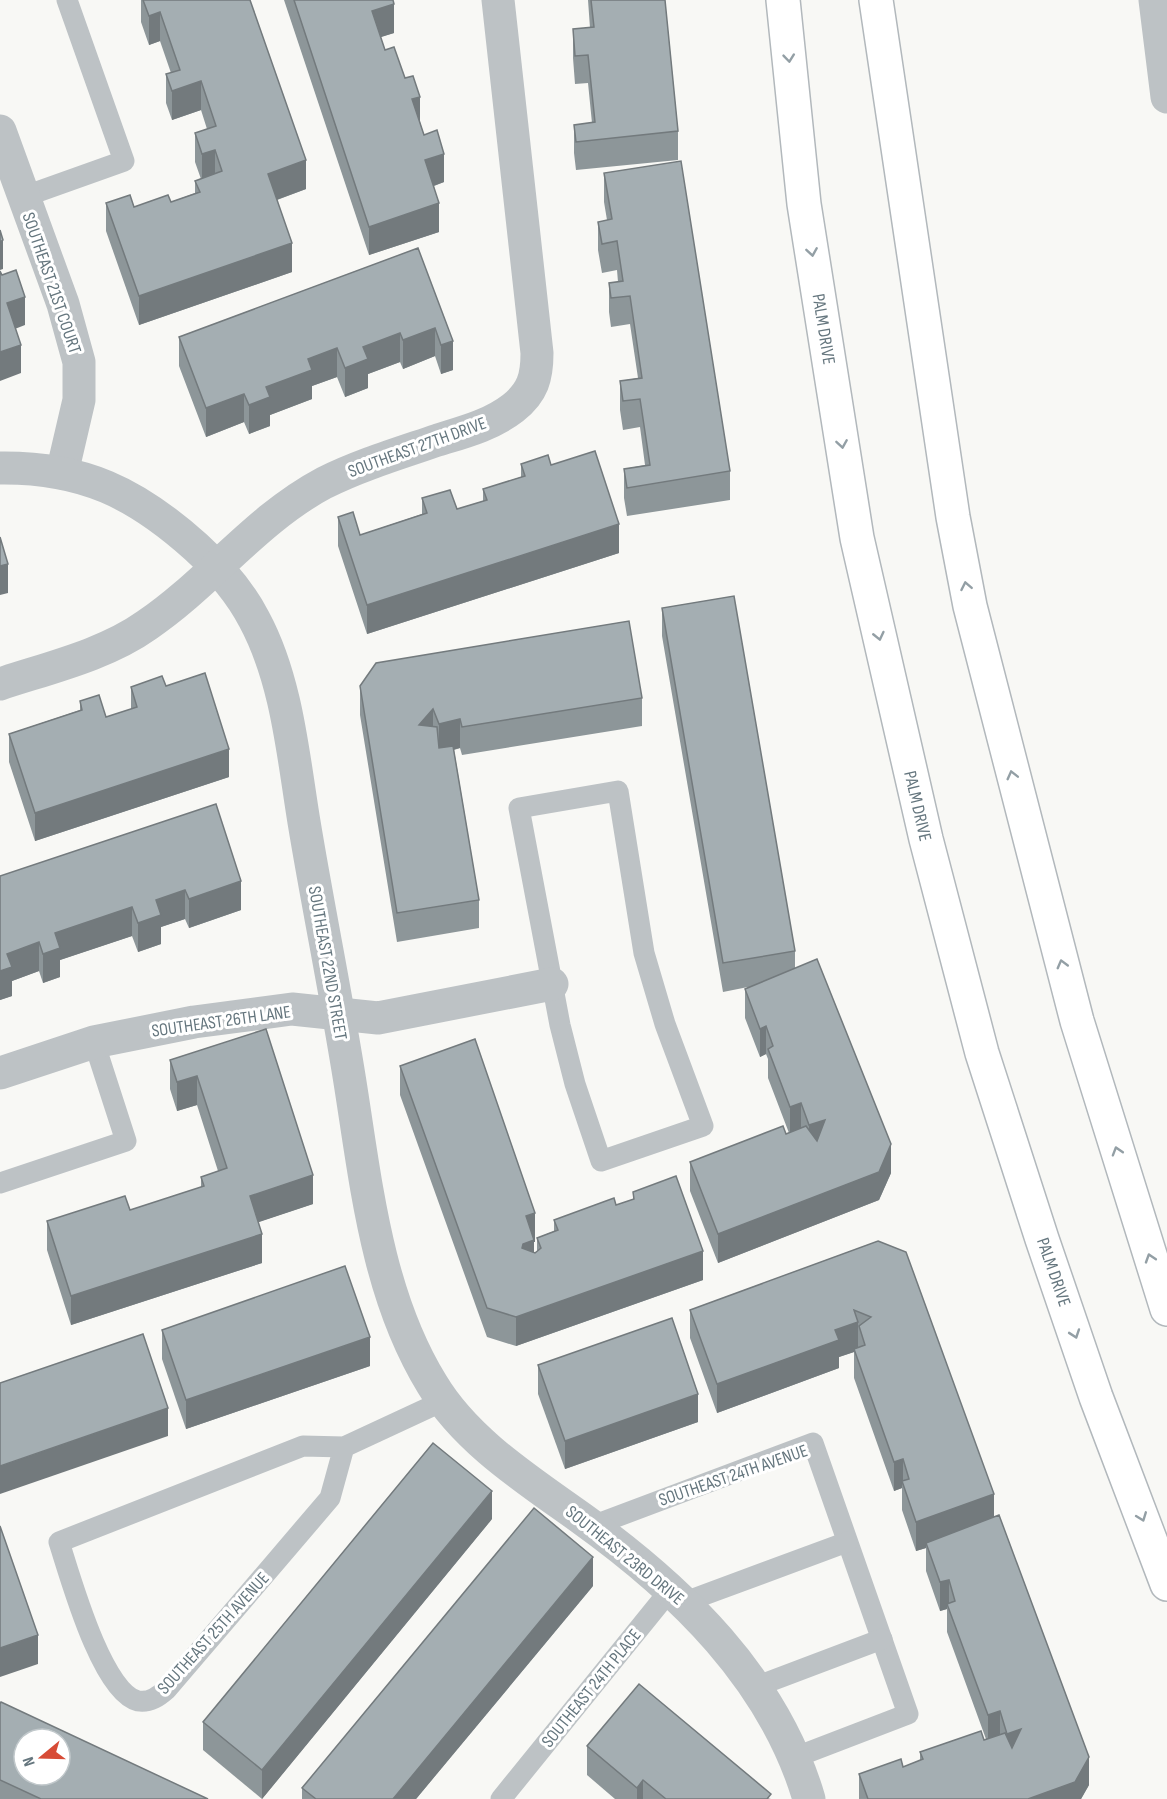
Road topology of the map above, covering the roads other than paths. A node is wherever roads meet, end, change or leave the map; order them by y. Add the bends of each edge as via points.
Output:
1 (67, 0) edge
2 (498, 0) edge
3 (783, 0) edge
4 (876, 0) edge
5 (1155, 0) edge
6 (1167, 97) edge
7 (0, 131) edge
8 (23, 197) junction
9 (0, 468) edge
10 (62, 473) junction
11 (216, 566) junction
12 (0, 684) edge
13 (552, 984) junction
14 (337, 1012) junction
15 (94, 1042) junction
16 (0, 1073) edge
17 (0, 1183) edge
18 (1167, 1309) edge
19 (423, 1369) joint
20 (443, 1401) junction
21 (344, 1446) junction
22 (592, 1526) junction
23 (848, 1542) junction
24 (1167, 1584) edge
25 (678, 1595) junction
26 (882, 1639) junction
27 (755, 1687) junction
28 (796, 1757) junction
29 (512, 1795) edge
30 (809, 1799) edge

1 - 8 lane via 124,161
2 - 11 street, SOUTHEAST 27TH DRIVE via 537,353 534,385 513,408 490,421 382,458 312,490
3 -> 24 main road, PALM DRIVE via 804,204 856,538 926,838 982,1053 1038,1228 1096,1397
18 -> 4 main road via 1077,1021 970,606 953,517
5 - 6 street
7 - 8 street, SOUTHEAST 21ST COURT
8 - 10 street, SOUTHEAST 21ST COURT via 63,304 81,371 77,411
9 - 10 street, SOUTHEAST 22ND STREET
10 - 11 street, SOUTHEAST 22ND STREET via 102,485 147,507
11 - 12 street, SOUTHEAST 27TH DRIVE via 138,631
11 - 14 street, SOUTHEAST 22ND STREET via 252,615 277,678
13 - 13 lane via 575,1084 602,1161 703,1126 665,1024 644,953 618,791 519,808
13 - 14 street, SOUTHEAST 26TH LANE via 378,1018
14 - 15 street, SOUTHEAST 26TH LANE via 292,1009 249,1014
14 - 19 street, SOUTHEAST 22ND STREET via 377,1242 394,1298
15 - 16 street, SOUTHEAST 26TH LANE
15 - 17 lane via 126,1141
19 - 20 street, SOUTHEAST 23RD DRIVE
20 - 21 lane, SOUTHEAST 25TH AVENUE
20 - 22 street, SOUTHEAST 23RD DRIVE via 486,1446
21 - 21 lane, SOUTHEAST 25TH AVENUE via 303,1446 58,1542 94,1644 114,1684 127,1696 148,1701 167,1689 330,1498
22 - 23 lane, SOUTHEAST 24TH AVENUE via 813,1443
22 - 25 street, SOUTHEAST 23RD DRIVE
23 - 25 lane
23 - 26 lane, SOUTHEAST 24TH AVENUE
25 - 27 street, SOUTHEAST 23RD DRIVE
25 - 29 lane, SOUTHEAST 24TH PLACE
26 - 27 lane
26 - 28 lane, SOUTHEAST 24TH AVENUE via 908,1714
27 - 28 street, SOUTHEAST 23RD DRIVE
28 - 30 street, SOUTHEAST 23RD DRIVE

